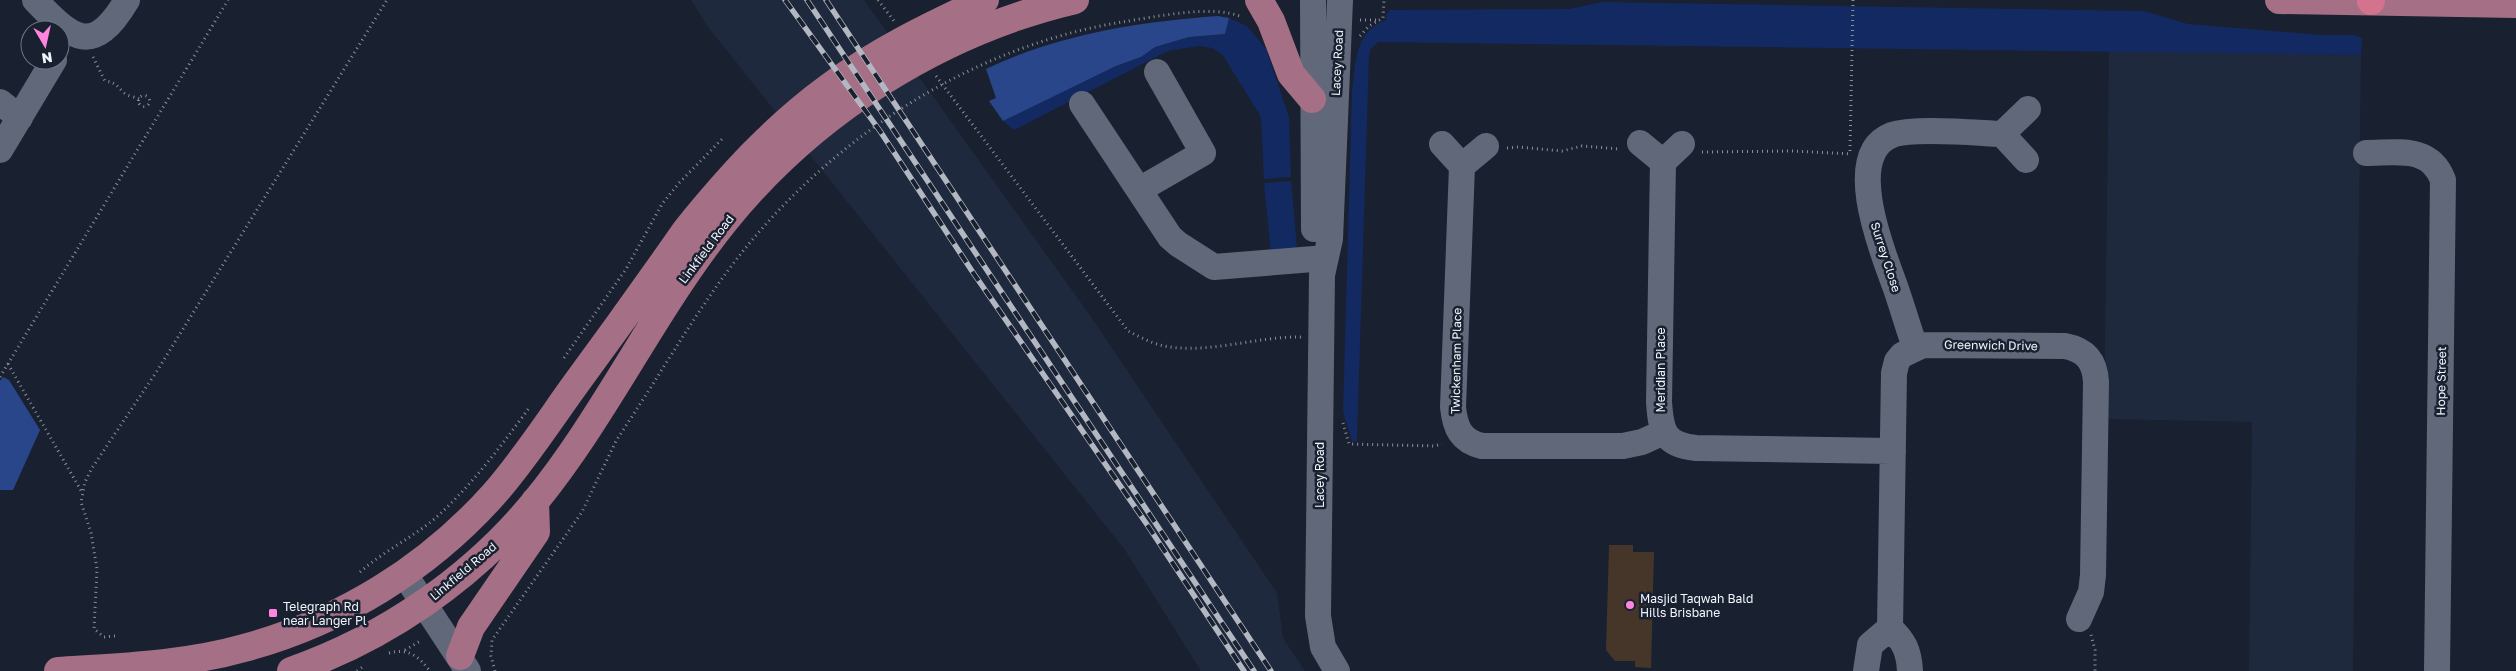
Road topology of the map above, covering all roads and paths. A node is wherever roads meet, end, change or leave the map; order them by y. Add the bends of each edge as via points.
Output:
1 (35, 0) edge
2 (127, 0) edge
3 (228, 0) edge
4 (387, 0) edge
5 (878, 0) edge
6 (985, 0) edge
7 (1075, 0) edge
8 (1313, 0) edge
9 (1340, 0) edge
10 (1384, 0) edge
11 (1853, 0) edge
12 (2279, 0) edge
13 (2361, 1) edge
14 (2516, 4) edge
15 (1254, 12) edge
16 (1383, 18) dead end
17 (50, 20) edge
18 (896, 24) dead end
19 (946, 32) junction
20 (70, 40) edge
21 (90, 49) dead end
22 (45, 70) edge
23 (932, 71) dead end
24 (1157, 72) dead end
25 (140, 99) dead end
26 (1312, 99) junction
27 (1082, 104) dead end
28 (2028, 109) dead end
29 (10, 110) edge
30 (2002, 134) junction
31 (724, 137) dead end
32 (1640, 143) joint
33 (1442, 144) dead end
34 (1682, 144) joint
35 (1486, 146) joint
36 (0, 150) edge
37 (2366, 153) dead end
38 (1860, 158) junction
39 (2026, 160) dead end
40 (1662, 162) junction
41 (1462, 166) junction
42 (749, 175) junction
43 (1139, 190) junction
44 (1322, 264) junction
45 (1321, 338) junction
46 (1915, 347) junction
47 (8, 364) junction
48 (560, 366) dead end
49 (0, 377) edge
50 (534, 401) dead end
51 (1459, 432) junction
52 (1664, 432) junction
53 (1349, 444) dead end
54 (1893, 451) junction
55 (83, 494) junction
56 (535, 502) junction
57 (360, 572) dead end
58 (398, 579) junction
59 (418, 608) junction
60 (2079, 619) joint
61 (1890, 628) junction
62 (115, 636) dead end
63 (384, 655) dead end
64 (366, 664) dead end
65 (460, 666) edge
66 (58, 671) edge
67 (292, 671) edge
68 (357, 671) edge
69 (430, 671) edge
70 (495, 671) edge
71 (1337, 671) edge
72 (1866, 671) edge
73 (1910, 671) edge
74 (2095, 671) edge
75 (2437, 671) edge

1 - 17 street
2 - 20 street via 104,31
3 - 47 path
4 - 55 path via 157,371 92,468
5 - 18 path
6 - 19 main road, Linkfield Road
7 - 19 main road, Linkfield Road via 1021,16
8 - 26 street, Lacey Road
9 - 44 street, Lacey Road via 1330,239
10 - 16 path
11 - 38 path
12 - 13 main road
13 - 14 main road
15 - 26 main road via 1271,21 1291,74
15 - 70 path via 1212,12 1111,24 1043,42 972,70 910,104 873,128 816,174 775,214 721,280 616,441 582,512 499,629 491,647
19 - 42 main road, Linkfield Road via 896,74
21 - 25 path via 105,81
22 - 29 street
23 - 45 path via 1128,332 1160,345 1194,348 1271,338
24 - 43 street via 1203,153
26 - 44 street, Lacey Road via 1313,223
27 - 43 street
28 - 30 street
29 - 36 street
30 - 38 street via 1902,133 1882,140 1872,154
30 - 39 street
31 - 48 path via 662,204 626,269
32 - 35 path via 1629,152 1600,146 1562,151 1518,147 1505,149 1496,156
32 - 40 street
33 - 41 street
34 - 38 path via 1692,152 1794,150
34 - 40 street
35 - 41 street
37 - 75 street, Hope Street via 2423,156 2439,169 2443,180
38 - 46 street, Surrey Close via 1876,237
40 - 52 street, Meridian Place via 1659,402
41 - 51 street, Twickenham Place via 1453,407
42 - 56 main road, Linkfield Road via 588,427
42 - 58 main road, Linkfield Road via 686,230 513,472 469,520
43 - 44 street via 1170,237 1214,267
44 - 45 street, Lacey Road
45 - 71 street, Lacey Road via 1318,621 1323,647
46 - 54 street via 1902,355 1895,368
46 - 60 street, Greenwich Drive via 2065,346 2076,348 2089,358 2096,382 2093,575 2091,592
47 - 49 path
47 - 55 path
50 - 57 path via 492,456 440,514 376,557
51 - 52 street, Twickenham Place via 1473,444 1482,446 1623,446
51 - 53 path via 1434,446
52 - 54 street via 1675,444 1696,448
54 - 61 street
55 - 62 path via 81,502 91,533 97,569 94,628 104,636
56 - 59 main road, Linkfield Road via 485,554
56 - 65 main road via 536,532 482,609 465,640
58 - 59 street
58 - 66 main road, Linkfield Road via 313,624 243,648 168,662
59 - 65 street
59 - 67 main road, Linkfield Road via 340,651
60 - 74 path via 2093,637
61 - 72 street via 1870,645
61 - 73 street via 1905,643
63 - 69 path via 405,650 418,656
64 - 68 path

